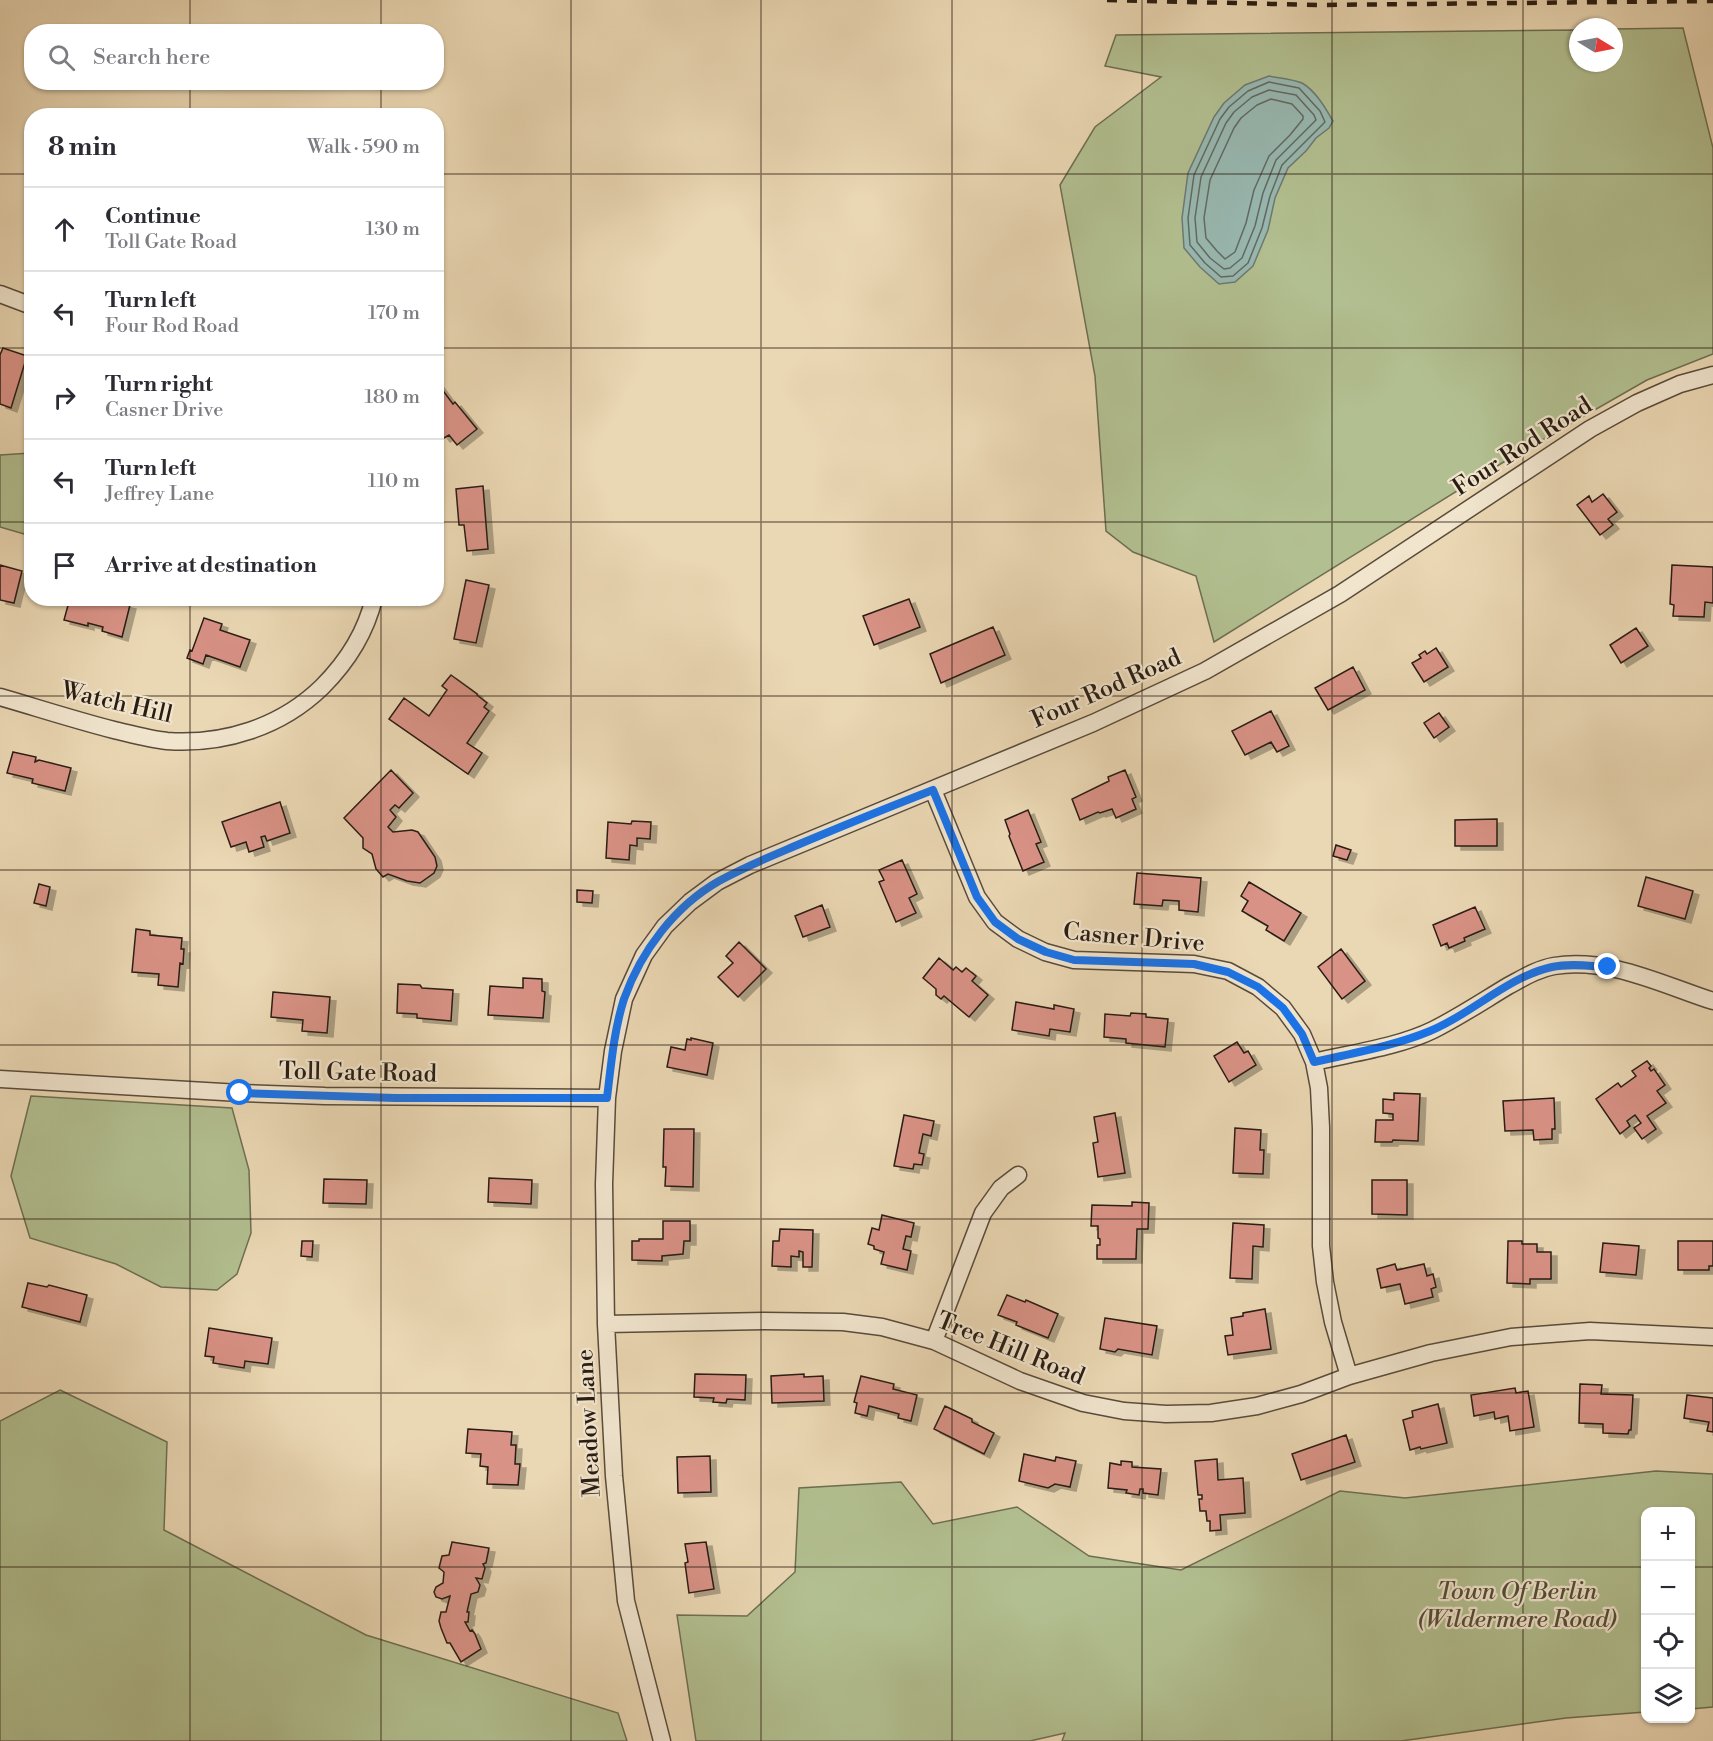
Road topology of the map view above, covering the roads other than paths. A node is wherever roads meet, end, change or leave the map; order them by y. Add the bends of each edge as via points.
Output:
1 (0, 294) edge
2 (24, 303) edge
3 (1713, 375) edge
4 (371, 606) edge
5 (0, 697) edge
6 (933, 790) junction
7 (1713, 1001) edge
8 (1314, 1062) junction
9 (0, 1079) edge
10 (607, 1098) junction
11 (1018, 1175) dead end
12 (606, 1323) junction
13 (1713, 1337) edge
14 (934, 1341) junction
15 (1349, 1376) junction
16 (662, 1741) edge

1 - 2 street
3 - 6 street, Four Rod Road via 1680,384 1590,429 1340,594 1204,670 1093,723
4 - 5 street, Watch Hill via 348,658 310,699 287,715 231,736 167,741
6 - 8 street, Casner Drive via 977,897 995,922 1018,939 1074,960 1194,964 1228,972 1258,987 1283,1008 1302,1034
6 - 10 street, Four Rod Road via 750,866 717,882 690,902 665,926 644,955 624,999
7 - 8 street via 1608,967 1554,966 1529,974 1431,1031
8 - 15 street, Casner Drive via 1319,1088 1325,1282
9 - 10 street, Toll Gate Road via 326,1096
10 - 12 street, Meadow Lane
11 - 14 street via 1001,1188 983,1213
12 - 14 street, Tree Hill Road via 843,1322 882,1327
12 - 16 street, Meadow Lane via 614,1476 626,1600
13 - 15 street, Tree Hill Road via 1590,1331 1511,1336
14 - 15 street, Tree Hill Road via 1020,1381 1083,1403 1124,1411 1211,1413 1257,1406

